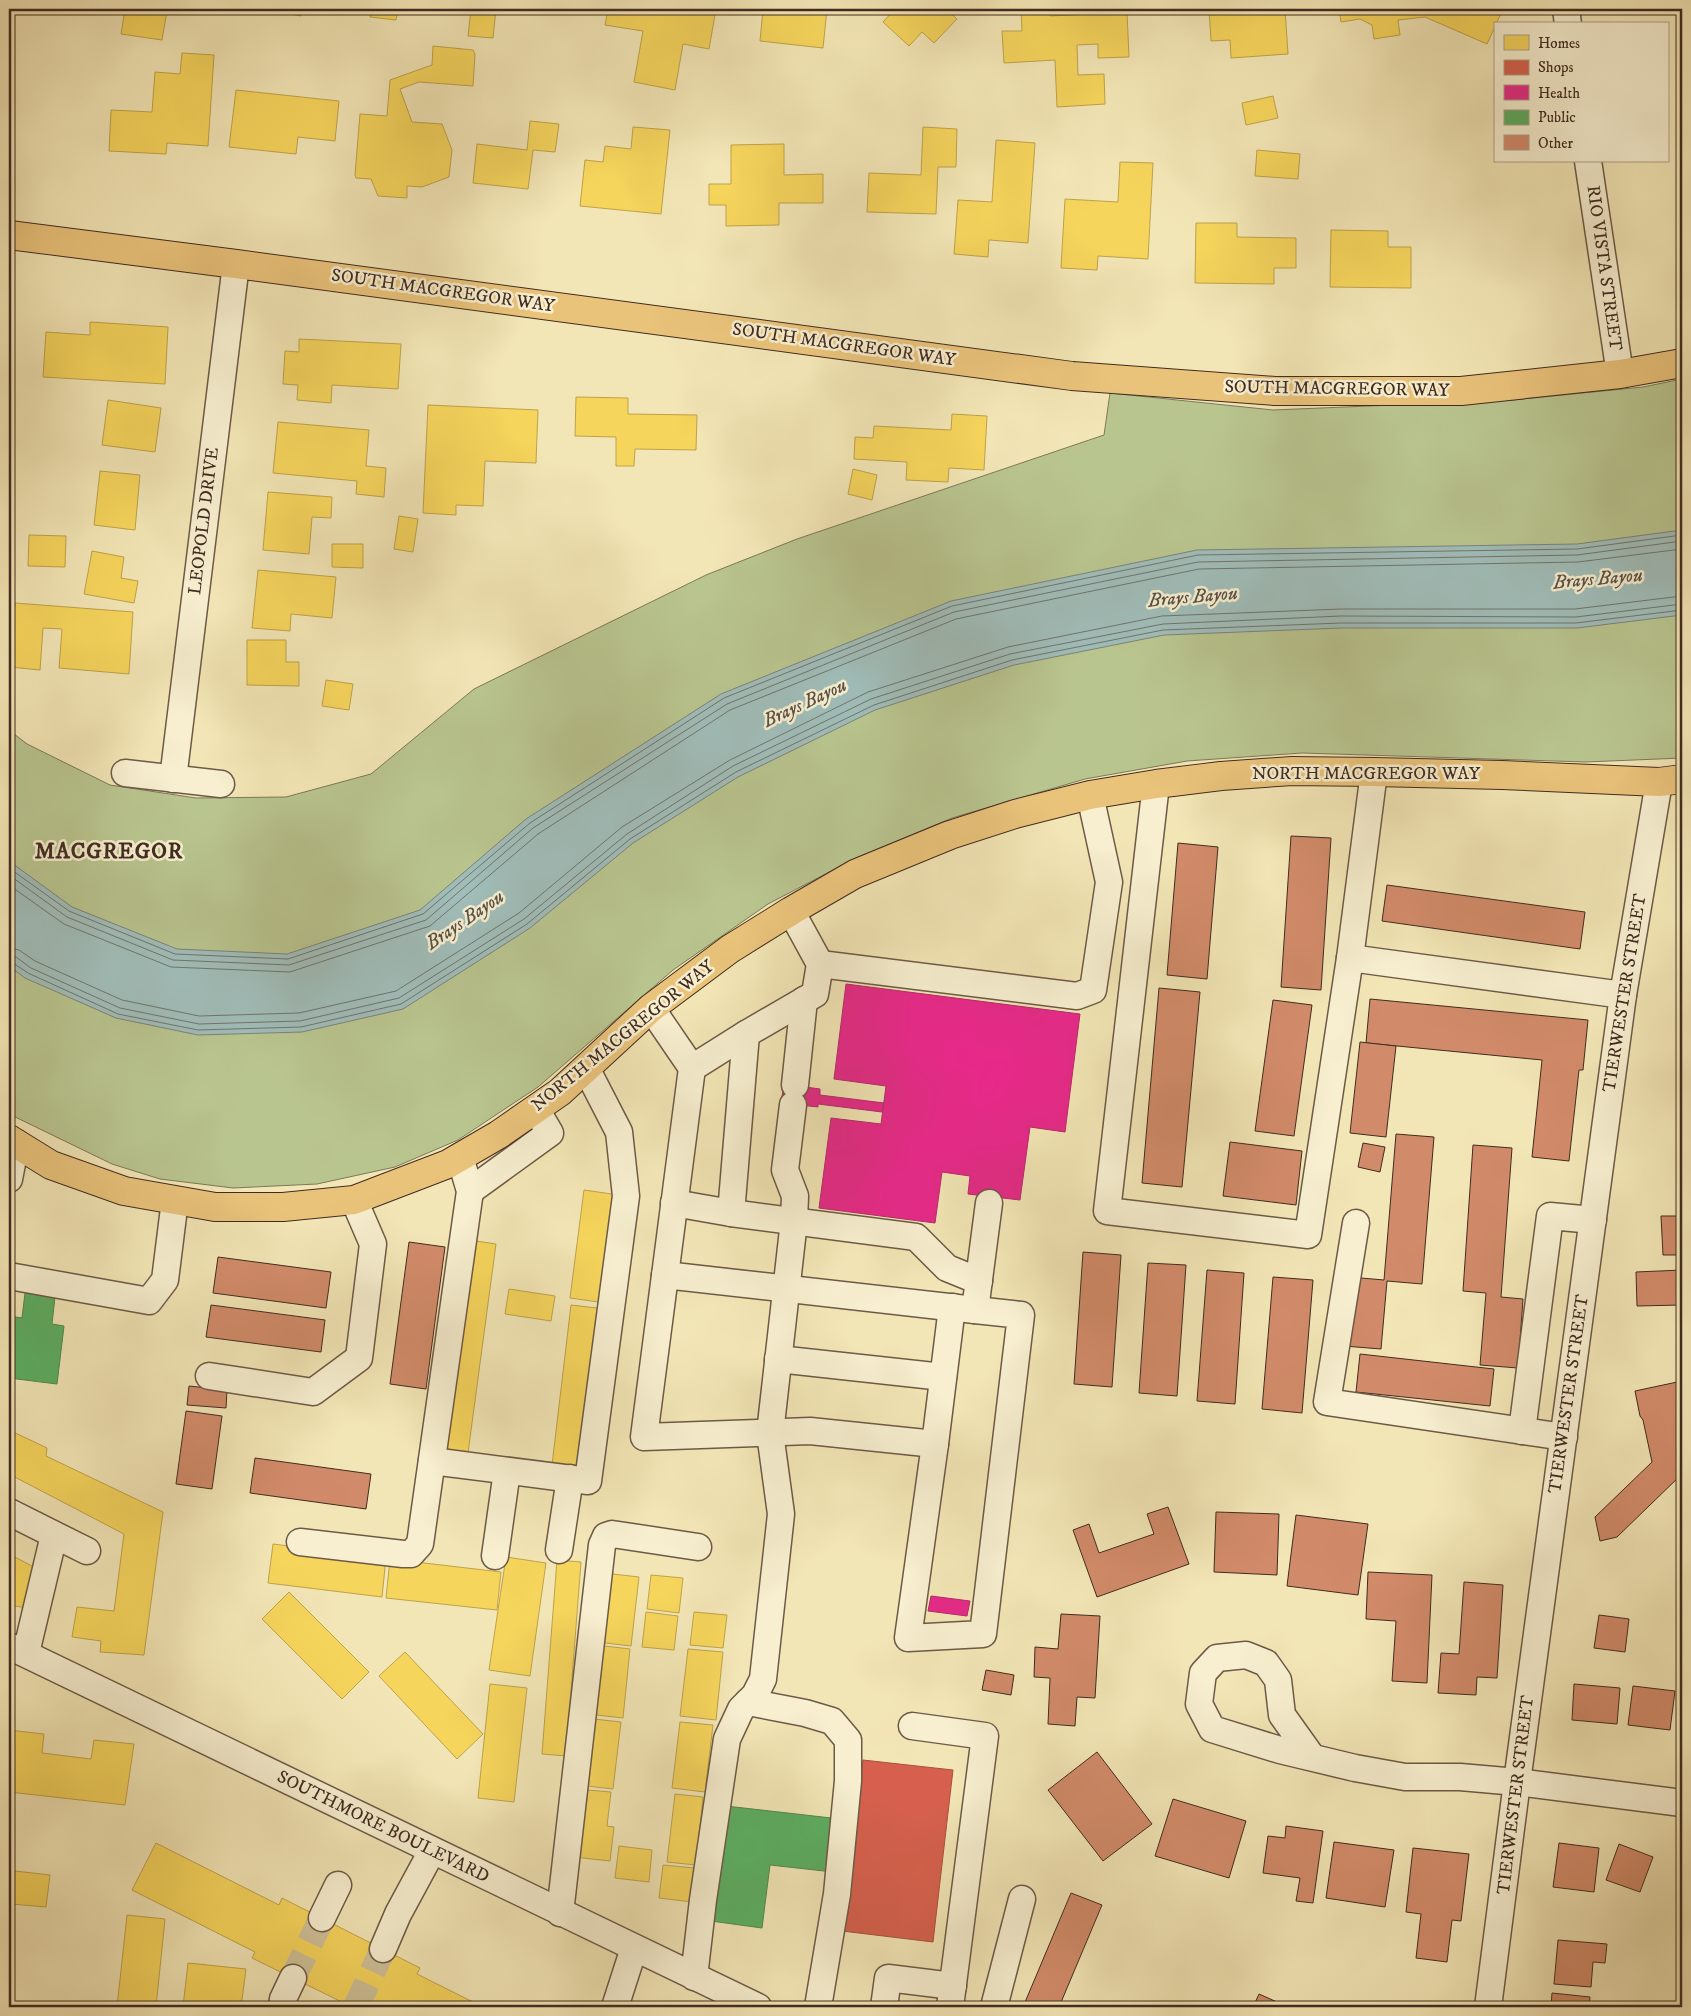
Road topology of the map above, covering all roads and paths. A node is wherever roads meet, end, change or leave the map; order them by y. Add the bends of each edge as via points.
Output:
1 (1566, 9) edge
2 (1568, 22) edge
3 (1588, 162) edge
4 (9, 235) edge
5 (236, 264) junction
6 (1682, 363) edge
7 (1620, 374) junction
8 (1374, 772) junction
9 (125, 773) dead end
10 (172, 779) junction
11 (1671, 780) edge
12 (220, 784) dead end
13 (1156, 784) junction
14 (1090, 795) junction
15 (791, 911) junction
16 (1350, 958) junction
17 (820, 964) junction
18 (1623, 996) junction
19 (804, 1000) junction
20 (651, 1008) junction
21 (746, 1034) junction
22 (586, 1068) junction
23 (692, 1068) junction
24 (536, 1108) junction
25 (12, 1141) edge
26 (460, 1157) junction
27 (9, 1178) edge
28 (470, 1191) junction
29 (175, 1200) junction
30 (354, 1200) junction
31 (989, 1202) dead end
32 (674, 1203) junction
33 (731, 1213) junction
34 (1593, 1220) junction
35 (794, 1221) junction
36 (1356, 1223) dead end
37 (665, 1275) junction
38 (9, 1276) edge
39 (979, 1281) junction
40 (786, 1288) junction
41 (963, 1309) junction
42 (778, 1359) junction
43 (209, 1376) dead end
44 (943, 1378) junction
45 (1522, 1431) junction
46 (770, 1433) junction
47 (1564, 1437) junction
48 (935, 1444) junction
49 (432, 1461) junction
50 (507, 1471) junction
51 (570, 1478) junction
52 (9, 1512) edge
53 (54, 1535) junction
54 (300, 1542) dead end
55 (698, 1547) dead end
56 (559, 1550) dead end
57 (86, 1551) dead end
58 (495, 1556) dead end
59 (17, 1650) edge
60 (748, 1702) junction
61 (912, 1726) dead end
62 (1312, 1756) junction
63 (1517, 1782) junction
64 (1682, 1803) edge
65 (432, 1851) junction
66 (338, 1885) dead end
67 (1022, 1899) dead end
68 (560, 1913) junction
69 (324, 1914) tunnel mouth
70 (634, 1948) junction
71 (383, 1949) tunnel mouth
72 (694, 1977) junction
73 (293, 1978) tunnel mouth
74 (952, 1997) edge
75 (282, 2007) edge
76 (615, 2007) edge
77 (758, 2007) edge
78 (818, 2007) edge
79 (884, 2007) edge
80 (994, 2007) edge
81 (1488, 2007) edge

1 - 2 street
3 - 7 street, RIO VISTA STREET
4 - 5 main road, SOUTH MACGREGOR WAY
5 - 7 main road, SOUTH MACGREGOR WAY via 1072,376 1275,391 1461,391
5 - 10 street, LEOPOLD DRIVE
6 - 7 main road, SOUTH MACGREGOR WAY
8 - 11 main road, NORTH MACGREGOR WAY
8 - 13 main road, NORTH MACGREGOR WAY via 1292,771
8 - 16 street
9 - 10 street
10 - 12 street
11 - 18 street, TIERWESTER STREET
13 - 14 main road, NORTH MACGREGOR WAY
13 - 16 street via 1107,1211 1308,1234
14 - 15 main road, NORTH MACGREGOR WAY via 950,835 855,874
14 - 17 street via 1109,882 1093,990 1077,996
15 - 17 street
15 - 20 main road, NORTH MACGREGOR WAY via 730,949
16 - 18 street
17 - 19 street via 815,994
18 - 34 street, TIERWESTER STREET
19 - 21 street
19 - 35 street via 785,1170 795,1196
20 - 22 main road, NORTH MACGREGOR WAY
20 - 23 street
21 - 23 street
21 - 33 street
22 - 24 main road, NORTH MACGREGOR WAY
22 - 51 street via 619,1132 626,1196 588,1481
23 - 32 street
24 - 26 main road, NORTH MACGREGOR WAY
24 - 28 street via 550,1133
25 - 27 street
25 - 29 main road, NORTH MACGREGOR WAY via 51,1165 124,1191
26 - 28 street
26 - 30 main road, NORTH MACGREGOR WAY
28 - 49 street
29 - 30 main road, NORTH MACGREGOR WAY via 215,1207 283,1207
29 - 38 street via 165,1280 149,1301
30 - 43 street via 374,1244 360,1358 313,1392
31 - 39 street
32 - 33 street
32 - 37 street
33 - 35 street
34 - 45 street via 1550,1216
34 - 47 street, TIERWESTER STREET
35 - 39 street via 916,1237 947,1268
35 - 40 street
36 - 45 street via 1327,1402
37 - 40 street
37 - 46 street via 644,1437
39 - 41 street
40 - 41 street
40 - 42 street
41 - 44 street
41 - 48 street via 1021,1315 983,1634 908,1638
42 - 44 street
42 - 46 street
44 - 48 street
45 - 47 street
46 - 48 street via 810,1431
46 - 60 street via 781,1514 763,1679
47 - 63 street, TIERWESTER STREET
49 - 50 street
49 - 54 street via 420,1544 412,1554
50 - 51 street
50 - 58 street
51 - 56 street
52 - 53 street
53 - 57 street
53 - 59 street
55 - 68 street via 612,1534 606,1536 602,1545
59 - 65 street, SOUTHMORE BOULEVARD
60 - 72 street via 741,1709 727,1739
60 - 78 street via 832,1721 848,1740 848,1781 837,1894
61 - 74 street via 986,1736
62 - 62 street via 1282,1716 1278,1680 1266,1663 1246,1655 1217,1658 1203,1673 1199,1704 1212,1729 1280,1750
62 - 63 street via 1405,1777
63 - 64 street
63 - 81 street, TIERWESTER STREET
65 - 68 street, SOUTHMORE BOULEVARD
65 - 71 street
66 - 69 street
67 - 80 street
68 - 70 street, SOUTHMORE BOULEVARD
70 - 72 street, SOUTHMORE BOULEVARD
70 - 76 street
72 - 77 street, SOUTHMORE BOULEVARD
73 - 75 street
74 - 79 street via 888,1978

